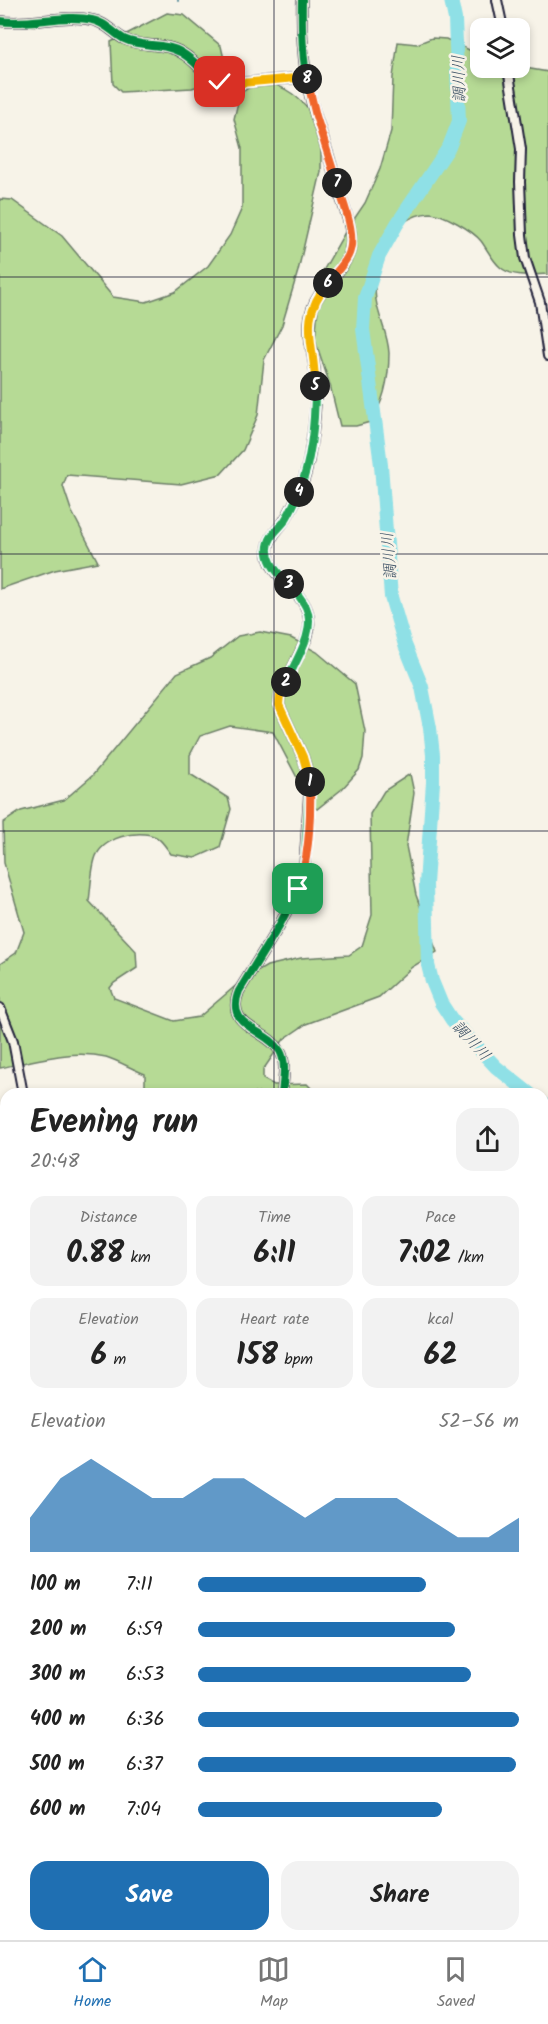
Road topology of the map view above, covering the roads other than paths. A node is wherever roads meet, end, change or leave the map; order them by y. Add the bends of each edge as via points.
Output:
1 (302, 0) edge
2 (497, 0) edge
3 (501, 18) edge
4 (0, 21) edge
5 (307, 77) junction
6 (510, 78) edge
7 (548, 356) edge
8 (0, 1008) edge
9 (22, 1088) edge
10 (282, 1088) edge

1 - 5 street
2 - 3 street
4 - 5 street via 93,20 124,39 180,51 204,74 220,82 242,84
5 - 10 street via 351,245 312,309 308,329 315,401 308,465 298,495 268,547 275,571 306,606 309,618 307,638 280,694 279,705 310,782 307,852 298,889 235,1001 242,1020 280,1050 284,1058
6 - 7 street via 521,149 525,258 540,302
8 - 9 street via 13,1041

